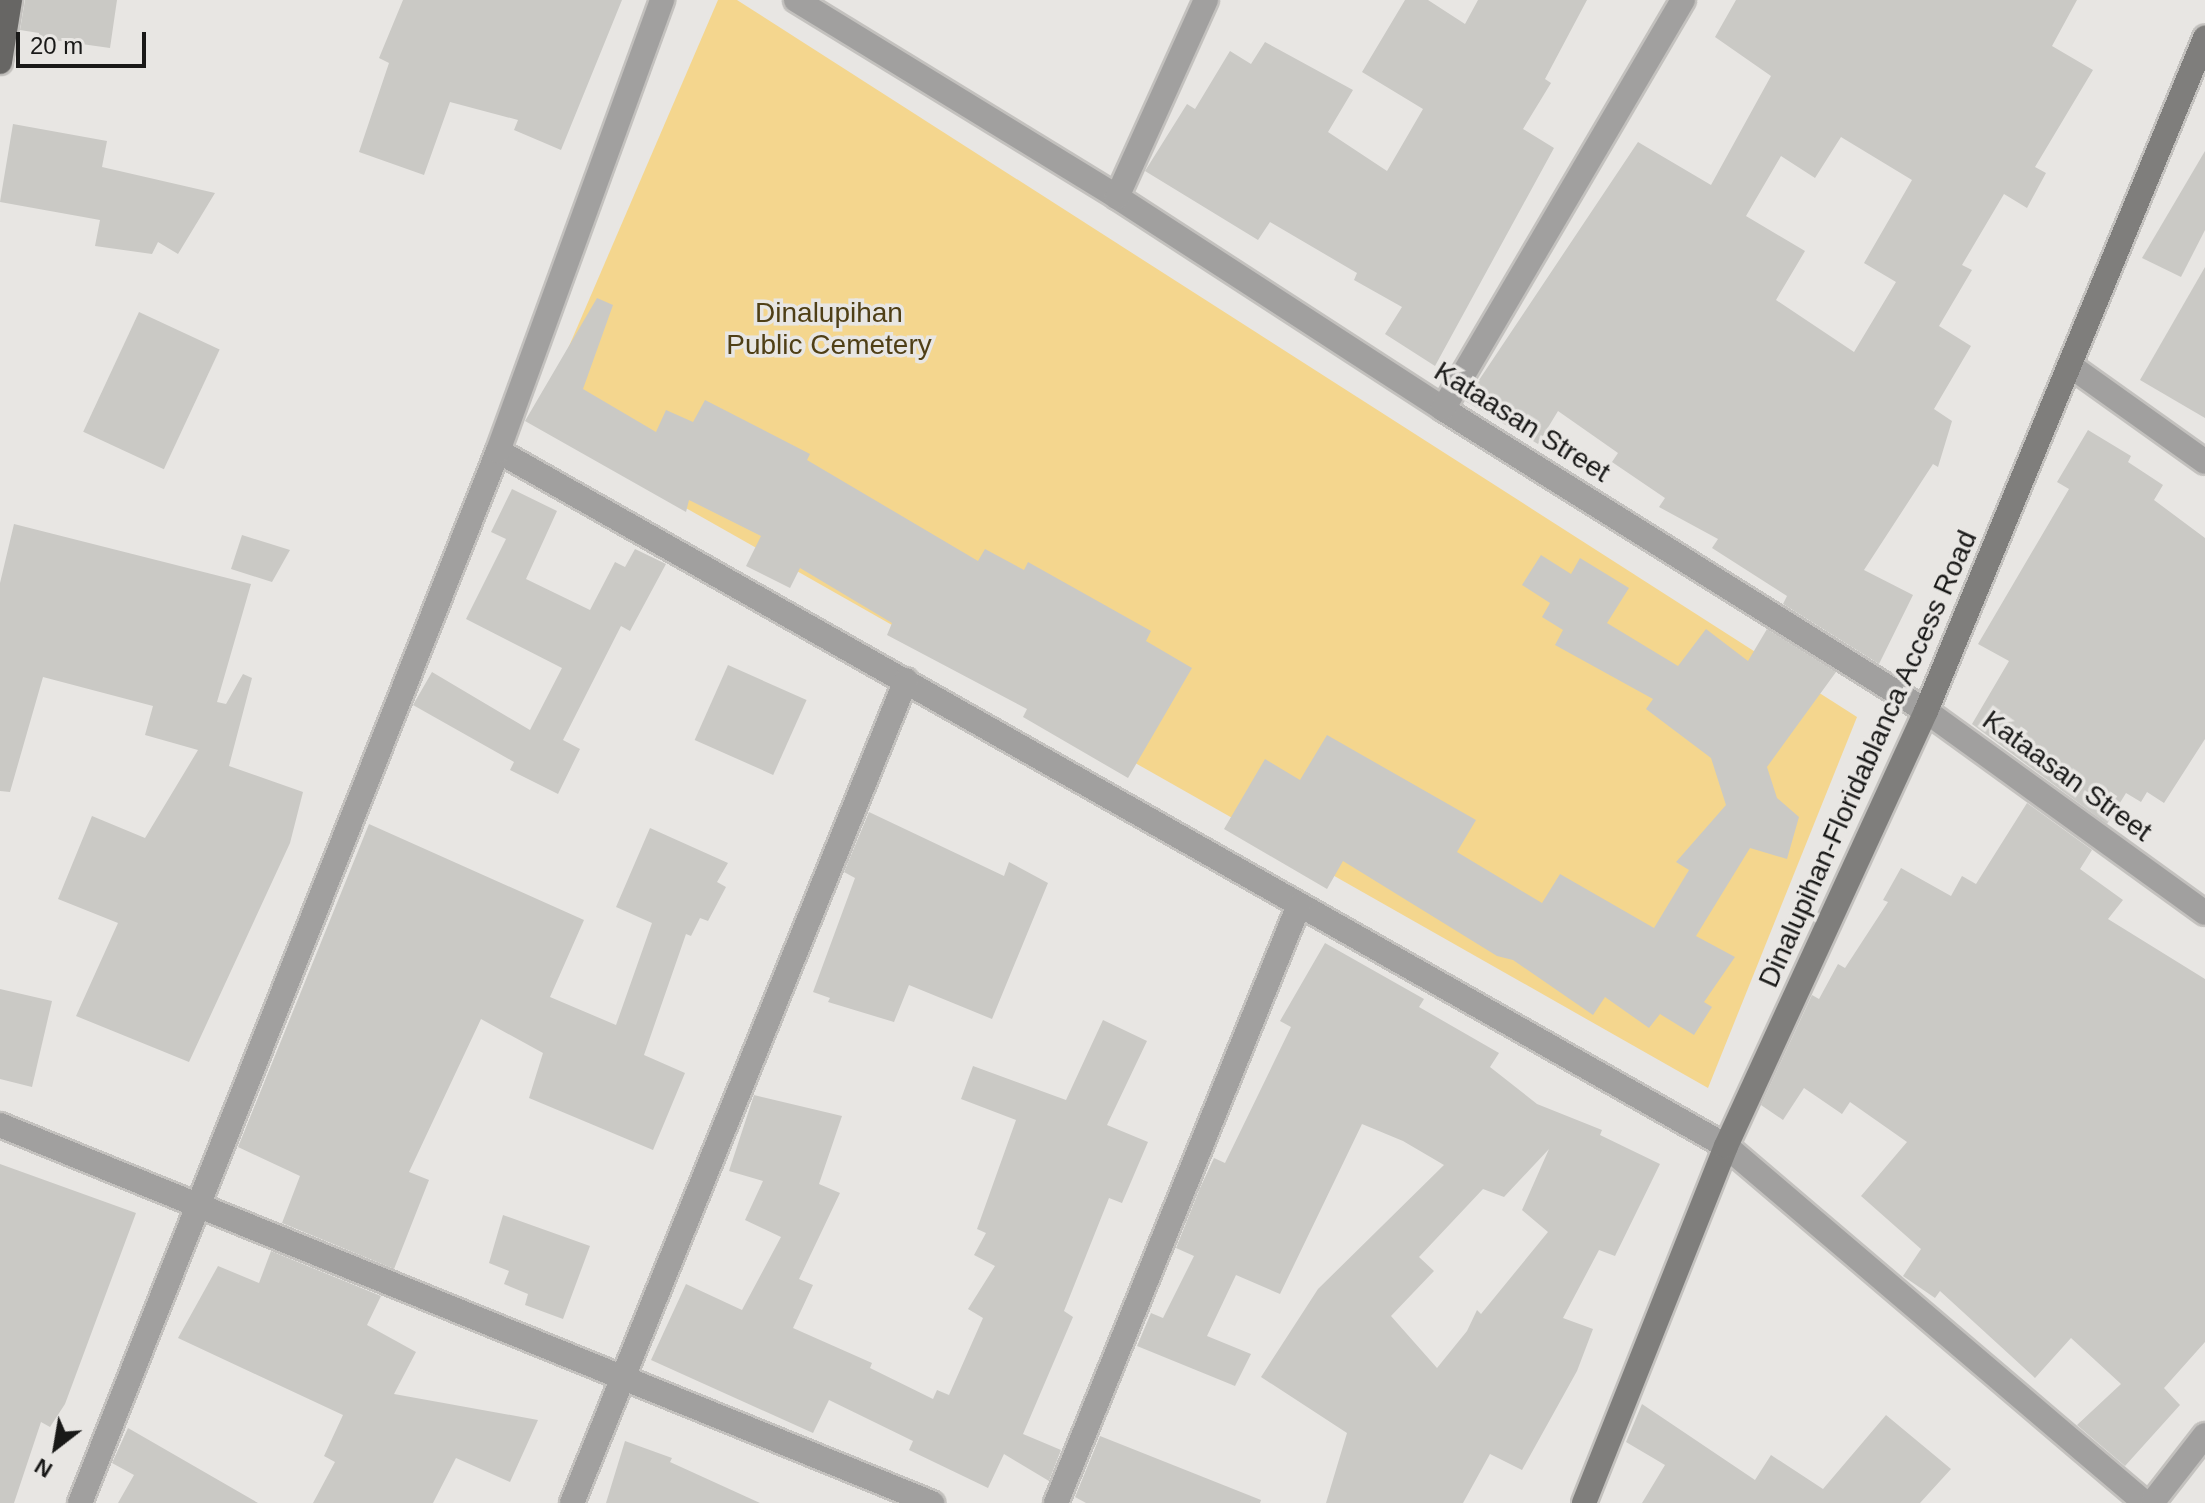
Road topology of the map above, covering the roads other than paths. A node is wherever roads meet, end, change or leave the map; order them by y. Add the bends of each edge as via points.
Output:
1 (10, 0) edge
2 (662, 0) edge
3 (796, 0) edge
4 (1206, 0) edge
5 (1683, 0) edge
6 (2205, 38) edge
7 (0, 62) edge
8 (1117, 197) junction
9 (2072, 367) junction
10 (1443, 409) junction
11 (498, 451) junction
12 (2205, 462) edge
13 (906, 680) junction
14 (1926, 711) junction
15 (1299, 905) junction
16 (2205, 913) edge
17 (0, 1125) edge
18 (1726, 1146) junction
19 (197, 1206) junction
20 (627, 1376) junction
21 (2205, 1435) edge
22 (80, 1503) edge
23 (572, 1503) edge
24 (932, 1503) edge
25 (1056, 1503) edge
26 (1584, 1503) edge
27 (2145, 1503) edge
28 (2152, 1503) edge

1 - 7 main road
2 - 11 street
3 - 8 street, Kataasan Street
4 - 8 street
5 - 10 street
6 - 9 main road, Dinalupihan-Floridablanca Access Road
8 - 10 street, Kataasan Street
9 - 12 street
9 - 14 main road, Dinalupihan-Floridablanca Access Road
10 - 14 street, Kataasan Street
11 - 13 street
11 - 19 street
13 - 15 street
13 - 20 street
14 - 16 street, Kataasan Street
14 - 18 main road, Dinalupihan-Floridablanca Access Road
15 - 18 street
15 - 25 street
17 - 19 street
18 - 26 main road, Dinalupihan-Floridablanca Access Road
18 - 27 street
19 - 20 street
19 - 22 street
20 - 23 street
20 - 24 street
21 - 28 street

